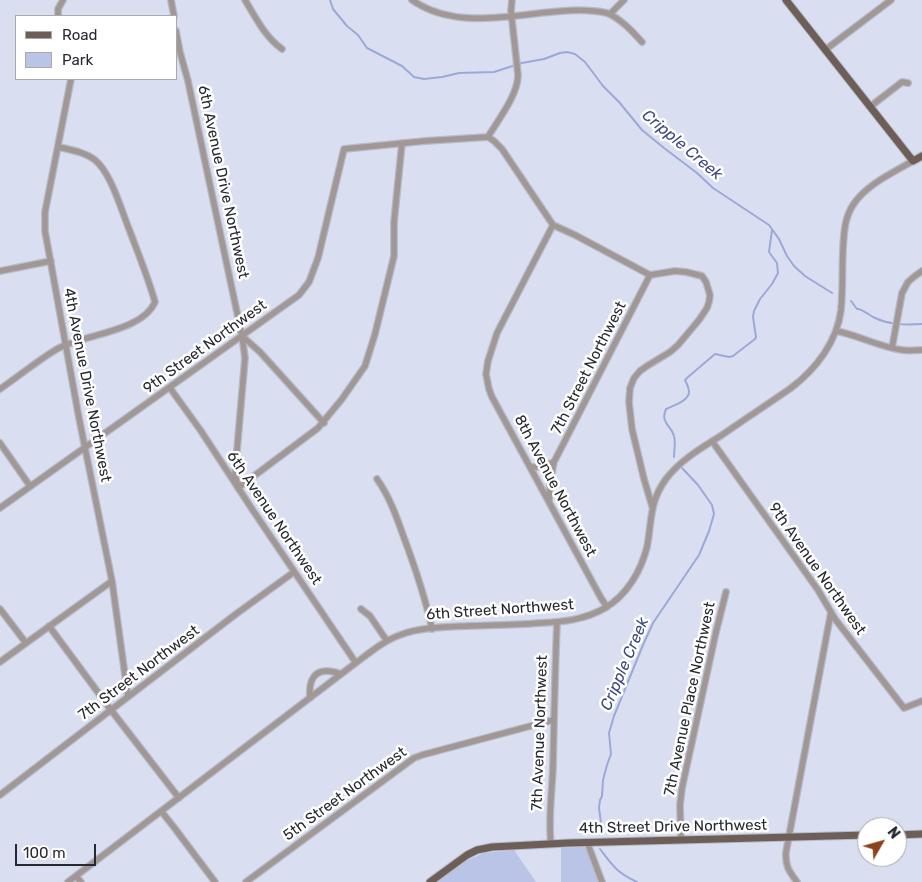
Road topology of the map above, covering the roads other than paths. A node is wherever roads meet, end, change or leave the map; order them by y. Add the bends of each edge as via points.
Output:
1 (63, 0) edge
2 (171, 0) edge
3 (245, 0) edge
4 (412, 0) edge
5 (512, 0) edge
6 (624, 0) edge
7 (786, 0) edge
8 (891, 0) edge
9 (511, 11) junction
10 (610, 14) junction
11 (58, 15) edge
12 (174, 15) edge
13 (642, 42) dead end
14 (282, 49) dead end
15 (825, 50) junction
16 (178, 52) edge
17 (71, 80) edge
18 (908, 83) dead end
19 (870, 106) junction
20 (488, 137) junction
21 (402, 143) junction
22 (59, 148) junction
23 (922, 156) edge
24 (913, 161) junction
25 (553, 225) junction
26 (51, 260) junction
27 (0, 271) edge
28 (922, 271) edge
29 (650, 275) junction
30 (836, 331) junction
31 (242, 336) junction
32 (66, 345) junction
33 (892, 348) junction
34 (922, 350) edge
35 (170, 388) junction
36 (0, 390) edge
37 (324, 423) junction
38 (712, 441) junction
39 (0, 443) edge
40 (85, 448) junction
41 (554, 462) junction
42 (530, 467) junction
43 (377, 479) dead end
44 (30, 486) junction
45 (238, 488) junction
46 (550, 502) junction
47 (652, 506) junction
48 (0, 508) edge
49 (294, 572) junction
50 (112, 581) junction
51 (726, 592) dead end
52 (607, 607) junction
53 (0, 609) edge
54 (361, 609) dead end
55 (831, 612) junction
56 (557, 622) junction
57 (49, 626) junction
58 (432, 629) junction
59 (387, 641) junction
60 (26, 643) junction
61 (0, 662) edge
62 (356, 662) junction
63 (342, 674) junction
64 (128, 697) junction
65 (310, 698) junction
66 (922, 701) edge
67 (111, 710) junction
68 (553, 720) junction
69 (0, 795) edge
70 (179, 798) junction
71 (161, 811) junction
72 (922, 834) edge
73 (907, 835) edge
74 (857, 836) edge
75 (788, 837) junction
76 (681, 840) junction
77 (587, 842) junction
78 (551, 844) junction
79 (76, 876) junction
80 (602, 880) edge
81 (68, 882) edge
82 (81, 882) edge
83 (215, 882) edge
84 (246, 882) edge
85 (430, 882) edge
86 (797, 882) edge

1 - 11 street
2 - 12 street
3 - 14 street via 273,43
4 - 9 street via 433,11 454,14
5 - 9 street
6 - 10 street
7 - 15 main road
8 - 15 street
9 - 10 street via 569,5 590,7
9 - 20 street via 517,84
10 - 13 street
15 - 19 main road
16 - 31 street, 6th Avenue Drive Northwest via 188,81
17 - 22 street, 4th Avenue Drive Northwest
18 - 19 street via 902,82
19 - 24 main road
20 - 21 street
20 - 25 street via 502,149
21 - 31 street, 9th Street Northwest via 344,149 318,258 309,282 299,295
21 - 37 street via 394,256 372,343 363,370
22 - 26 street, 4th Avenue Drive Northwest via 45,212
22 - 32 street via 88,155 103,169 118,198 155,302 148,312 126,326
23 - 24 main road, 6th Street Northwest
24 - 30 street, 6th Street Northwest via 868,189 849,212 844,224 841,310
25 - 29 street
25 - 42 street, 8th Avenue Northwest via 497,333 486,368 492,397
26 - 27 street
26 - 32 street, 4th Avenue Drive Northwest
28 - 33 street via 908,282 902,293
29 - 41 street, 7th Street Northwest
29 - 47 street via 675,271 702,276 710,295 707,308 696,324 670,352 640,371 634,378 629,395 632,429
30 - 33 street
30 - 38 street, 6th Street Northwest via 821,359 802,380
31 - 35 street, 9th Street Northwest
31 - 37 street
31 - 45 street, 6th Avenue Drive Northwest via 245,358 235,473
32 - 36 street
32 - 40 street, 4th Avenue Drive Northwest
33 - 34 street
35 - 40 street, 9th Street Northwest
35 - 45 street, 6th Avenue Northwest
37 - 45 street
38 - 47 street, 6th Street Northwest via 670,473
38 - 55 street, 9th Avenue Northwest
39 - 44 street
40 - 44 street, 9th Street Northwest
40 - 50 street, 4th Avenue Drive Northwest
41 - 42 street
41 - 46 street, 7th Street Northwest
42 - 46 street, 8th Avenue Northwest
43 - 58 street via 390,500 416,569
44 - 48 street, 9th Street Northwest
45 - 49 street, 6th Avenue Northwest
46 - 52 street, 8th Avenue Northwest
47 - 52 street, 6th Street Northwest via 647,546 639,569 627,589
49 - 62 street, 6th Avenue Northwest
49 - 64 street, 7th Street Northwest
50 - 57 street
50 - 64 street, 4th Avenue Drive Northwest
51 - 76 street, 7th Avenue Place Northwest via 682,788
52 - 56 street, 6th Street Northwest via 583,618
53 - 60 street
54 - 59 street via 370,616
55 - 66 street, 9th Avenue Northwest via 904,708
55 - 75 street
56 - 58 street, 6th Street Northwest
56 - 68 street, 7th Avenue Northwest
57 - 60 street
57 - 67 street
58 - 59 street, 6th Street Northwest via 410,632
59 - 62 street, 6th Street Northwest
60 - 61 street
62 - 63 street, 6th Street Northwest
63 - 65 street, 6th Street Northwest
63 - 65 street via 331,670 319,672 312,679
64 - 67 street, 7th Street Northwest
65 - 70 street, 6th Street Northwest
67 - 69 street, 7th Street Northwest
67 - 70 street
68 - 78 street, 7th Avenue Northwest
68 - 84 street, 5th Street Northwest via 414,758
70 - 71 street, 6th Street Northwest
71 - 79 street, 6th Street Northwest
71 - 83 street
72 - 73 main road
74 - 75 main road, 4th Street Drive Northwest
75 - 76 main road, 4th Street Drive Northwest
75 - 86 street via 785,861
76 - 77 main road, 4th Street Drive Northwest
77 - 78 main road, 4th Street Drive Northwest
77 - 80 street
78 - 85 main road, 4th Street Drive Northwest via 481,849 467,855
79 - 81 street, 6th Street Northwest
79 - 82 street

